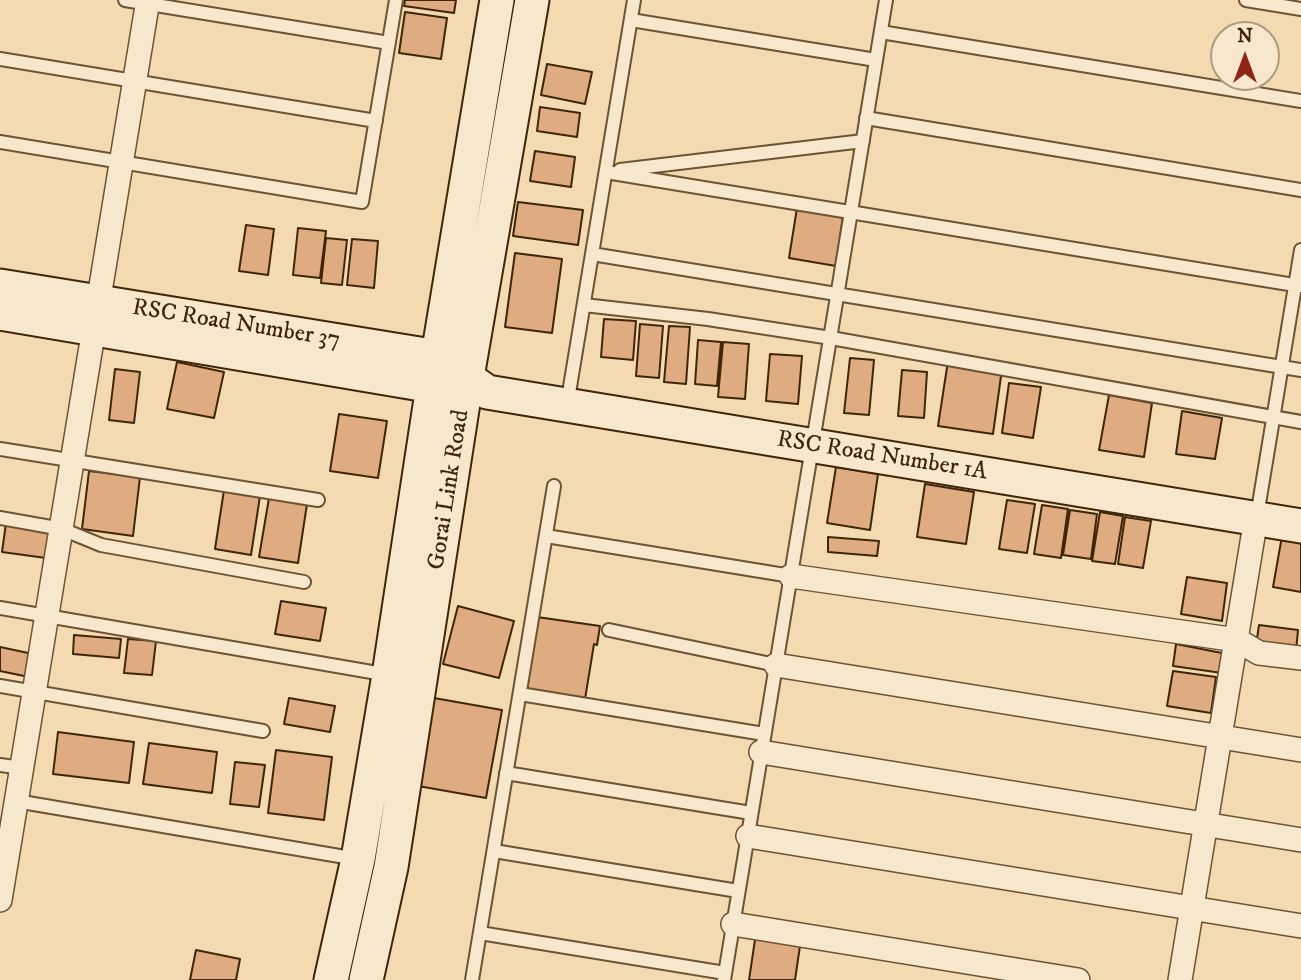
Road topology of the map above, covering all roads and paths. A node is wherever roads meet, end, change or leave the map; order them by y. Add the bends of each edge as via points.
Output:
1 (396, 0) edge
2 (497, 0) edge
3 (532, 0) edge
4 (634, 0) edge
5 (886, 0) edge
6 (1246, 0) edge
7 (140, 1) edge
8 (1301, 9) edge
9 (631, 20) junction
10 (881, 32) junction
11 (389, 43) junction
12 (0, 59) edge
13 (876, 60) junction
14 (135, 81) junction
15 (1301, 101) edge
16 (866, 118) junction
17 (376, 121) junction
18 (863, 141) junction
19 (0, 142) edge
20 (122, 162) junction
21 (606, 172) junction
22 (1301, 190) edge
23 (851, 212) junction
24 (1301, 250) edge
25 (592, 254) junction
26 (1298, 285) edge
27 (0, 286) edge
28 (837, 294) junction
29 (584, 305) junction
30 (0, 313) edge
31 (96, 316) junction
32 (831, 338) junction
33 (1282, 366) junction
34 (1301, 370) edge
35 (435, 371) junction
36 (467, 377) junction
37 (567, 405) junction
38 (1273, 418) junction
39 (1301, 422) edge
40 (812, 445) junction
41 (0, 449) edge
42 (72, 461) junction
43 (554, 486) dead end
44 (318, 500) dead end
45 (0, 518) edge
46 (1256, 518) junction
47 (1301, 526) edge
48 (62, 529) junction
49 (546, 536) junction
50 (790, 576) junction
51 (304, 582) dead end
52 (0, 608) edge
53 (47, 616) junction
54 (609, 630) dead end
55 (1237, 640) junction
56 (1301, 658) edge
57 (776, 665) junction
58 (405, 678) junction
59 (0, 686) edge
60 (34, 692) junction
61 (520, 694) junction
62 (263, 731) dead end
63 (1220, 737) junction
64 (763, 743) junction
65 (1301, 750) edge
66 (11, 766) edge
67 (506, 773) junction
68 (16, 801) junction
69 (750, 824) junction
70 (1206, 824) junction
71 (1301, 840) edge
72 (5, 841) edge
73 (494, 851) junction
74 (374, 863) junction
75 (738, 891) junction
76 (0, 900) edge
77 (1192, 908) junction
78 (733, 924) junction
79 (1301, 926) edge
80 (480, 933) junction
81 (724, 976) edge
82 (331, 980) edge
83 (366, 980) edge
84 (472, 980) edge
85 (1078, 980) edge
86 (1180, 980) edge

1 - 11 lane
2 - 35 main road, Gorai Link Road
3 - 36 main road, Gorai Link Road
4 - 9 lane
5 - 10 lane
6 - 8 lane
7 - 11 lane
7 - 14 street
9 - 13 lane
9 - 21 lane
10 - 13 lane
10 - 15 lane
11 - 17 lane
12 - 14 lane
13 - 16 lane
14 - 17 lane
14 - 20 street
16 - 18 lane
16 - 22 lane
17 - 20 lane via 362,202
18 - 21 lane
18 - 23 lane
19 - 20 lane
20 - 31 street
21 - 23 lane
21 - 25 lane
23 - 26 lane
23 - 28 lane
24 - 26 lane
25 - 28 lane
25 - 29 lane
26 - 33 lane
27 - 31 main road, RSC Road Number 37
28 - 32 lane
28 - 33 lane
29 - 32 lane
29 - 37 lane
30 - 31 main road
31 - 35 main road, RSC Road Number 37
31 - 42 street
32 - 38 lane
32 - 40 lane
33 - 34 lane
33 - 38 lane
35 - 36 main road, RSC Road Number 37
35 - 58 main road, Gorai Link Road
36 - 37 main road, RSC Road Number 1A via 487,393
36 - 58 main road, Gorai Link Road
37 - 40 main road, RSC Road Number 1A
38 - 39 lane
38 - 46 lane
40 - 46 main road, RSC Road Number 1A
40 - 50 lane
41 - 42 lane
42 - 44 lane
42 - 48 street
43 - 49 lane
45 - 48 lane
46 - 47 main road, RSC Road Number 1A
46 - 55 street
48 - 51 lane via 101,545
48 - 53 street
49 - 50 lane
49 - 61 lane
50 - 55 street
50 - 57 lane
52 - 53 lane
53 - 58 lane
53 - 60 street
54 - 57 lane
55 - 56 street via 1259,653
55 - 63 street
57 - 63 street
57 - 64 lane
58 - 74 main road, Gorai Link Road
59 - 60 lane
60 - 62 lane
60 - 66 street
61 - 64 lane
61 - 67 lane
63 - 65 street
63 - 70 street
64 - 69 lane
64 - 70 street
66 - 68 street
67 - 69 lane
67 - 73 lane
68 - 72 street
68 - 74 lane
69 - 75 lane
69 - 77 street
70 - 71 street
70 - 77 street
72 - 76 street
73 - 75 lane
73 - 80 lane
74 - 82 main road, Gorai Link Road
74 - 83 main road, Gorai Link Road
75 - 78 lane
77 - 79 street
77 - 86 street
78 - 81 lane
78 - 85 street
80 - 81 lane
80 - 84 lane

